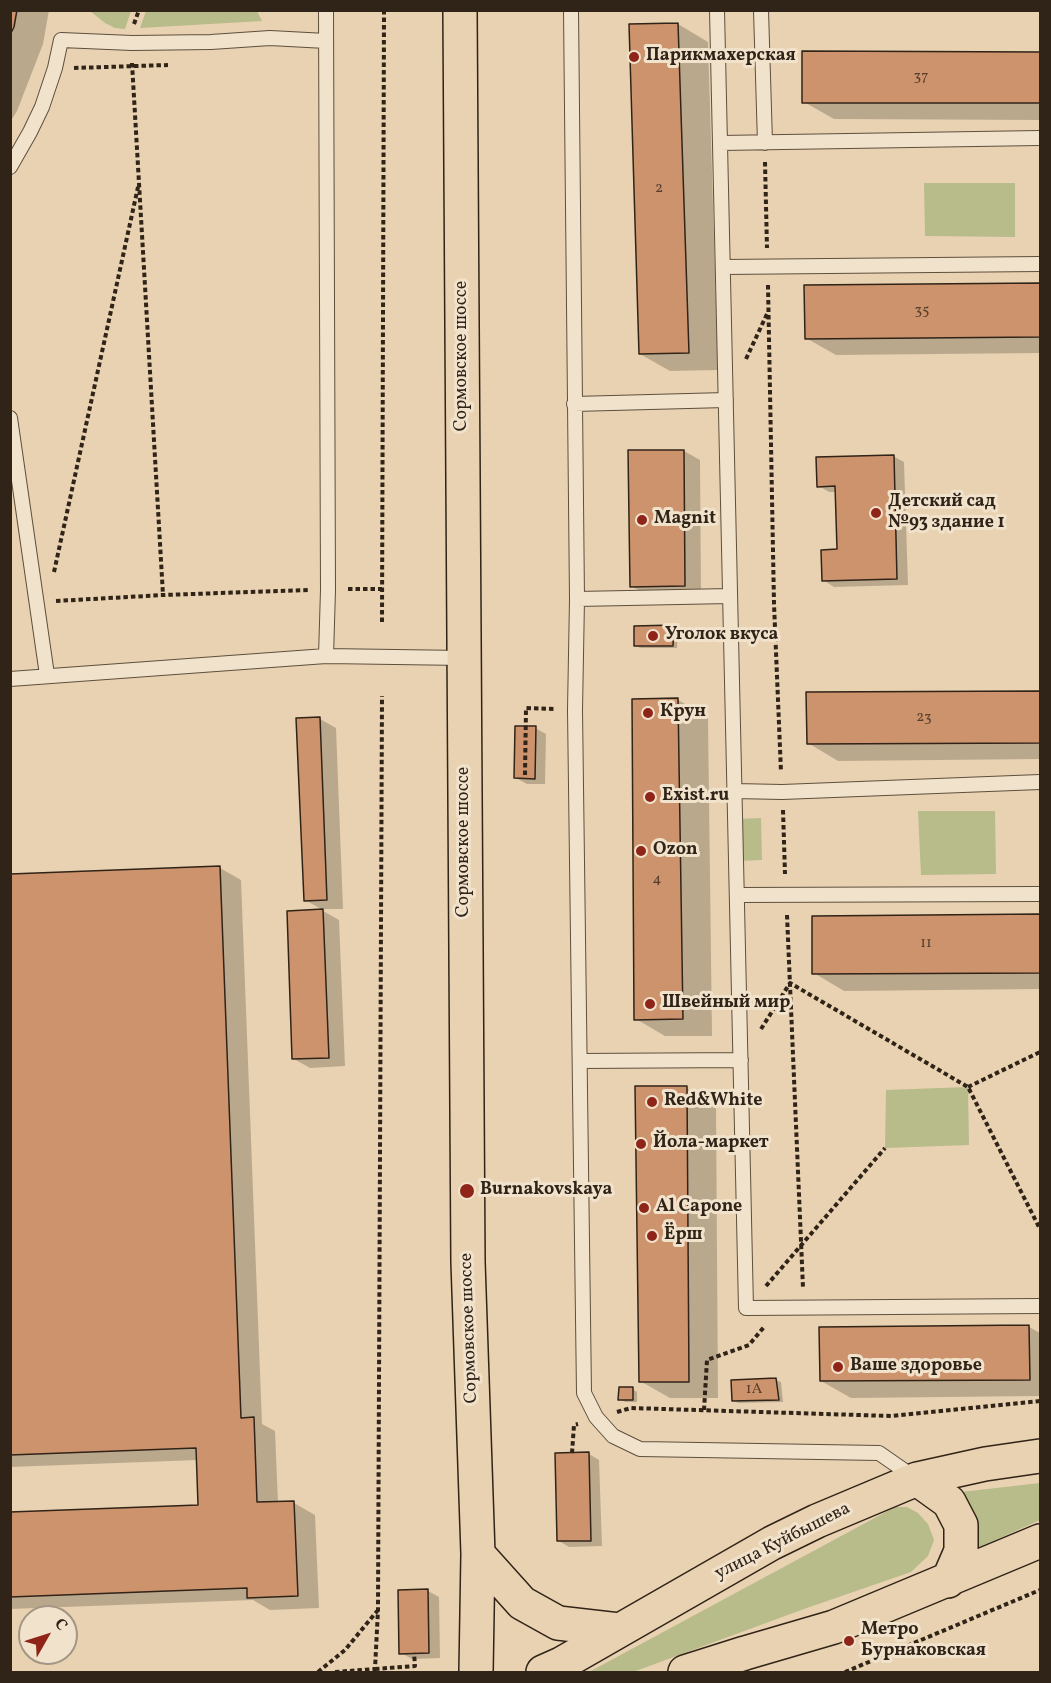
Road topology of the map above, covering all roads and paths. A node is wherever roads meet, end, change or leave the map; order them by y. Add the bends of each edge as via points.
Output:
1 (139, 10) edge
2 (326, 10) edge
3 (384, 10) edge
4 (460, 10) edge
5 (571, 10) edge
6 (717, 10) edge
7 (761, 10) edge
8 (133, 27) dead end
9 (326, 41) junction
10 (132, 59) dead end
11 (1041, 138) edge
12 (720, 143) junction
13 (765, 143) junction
14 (10, 167) edge
15 (139, 180) junction
16 (1041, 264) edge
17 (723, 267) junction
18 (767, 268) junction
19 (726, 400) junction
20 (574, 404) junction
21 (10, 418) edge
22 (344, 589) dead end
23 (382, 589) junction
24 (314, 590) dead end
25 (163, 595) junction
26 (730, 596) junction
27 (577, 599) junction
28 (42, 602) junction
29 (382, 622) dead end
30 (326, 657) junction
31 (464, 658) junction
32 (47, 675) junction
33 (10, 679) edge
34 (382, 696) dead end
35 (575, 710) junction
36 (525, 775) dead end
37 (1041, 782) edge
38 (735, 790) junction
39 (782, 792) junction
40 (1041, 894) edge
41 (737, 895) junction
42 (786, 895) junction
43 (790, 983) junction
44 (1041, 1052) edge
45 (741, 1060) junction
46 (580, 1061) junction
47 (968, 1087) junction
48 (885, 1148) dead end
49 (1041, 1229) edge
50 (801, 1245) junction
51 (1041, 1306) edge
52 (746, 1308) junction
53 (779, 1308) junction
54 (804, 1308) junction
55 (1041, 1401) edge
56 (704, 1410) junction
57 (596, 1417) junction
58 (572, 1453) dead end
59 (1041, 1456) edge
60 (917, 1479) junction
61 (1041, 1541) edge
62 (478, 1554) junction
63 (948, 1581) junction
64 (1041, 1590) edge
65 (378, 1610) junction
66 (619, 1630) junction
67 (414, 1653) dead end
68 (375, 1669) junction
69 (318, 1672) edge
70 (335, 1672) edge
71 (476, 1672) edge
72 (543, 1672) edge
73 (685, 1672) edge
74 (845, 1672) edge

1 - 8 path
2 - 9 lane
3 - 23 path
4 - 31 main road, Сормовское шоссе
5 - 20 lane
6 - 12 lane
7 - 13 lane
9 - 14 lane via 61,40 42,107
9 - 30 lane
10 - 15 path
11 - 13 lane
12 - 13 lane
12 - 17 lane
13 - 18 path
15 - 25 path
15 - 28 path
16 - 18 lane
17 - 18 lane
17 - 19 lane
18 - 39 path
19 - 20 lane
19 - 26 lane
20 - 27 lane
21 - 28 lane
22 - 23 path
23 - 29 path
24 - 25 path
25 - 28 path
26 - 27 lane
26 - 38 lane
27 - 35 lane
28 - 32 lane
30 - 31 lane
30 - 32 lane
31 - 62 main road, Сормовское шоссе via 468,1262
32 - 33 lane
34 - 65 path
35 - 36 path via 526,708
35 - 46 lane
37 - 39 lane
38 - 39 lane
38 - 41 lane
39 - 42 path
40 - 42 lane
41 - 42 lane
41 - 45 lane
42 - 43 path
43 - 45 path
43 - 47 path
43 - 50 path
44 - 47 path
45 - 46 lane
45 - 52 lane
46 - 57 lane via 584,1393
47 - 49 path
48 - 50 path
50 - 52 path
50 - 54 path
51 - 54 lane
52 - 53 lane
53 - 54 lane
53 - 56 path via 749,1345 707,1360
55 - 56 path via 891,1416
56 - 57 path via 631,1408
57 - 58 path via 574,1425
57 - 60 lane via 613,1436 640,1449 879,1453
59 - 60 main road, улица Куйбышева
60 - 63 main road via 949,1502 961,1525 961,1551
60 - 66 main road, улица Куйбышева via 772,1543
61 - 63 main road
62 - 66 main road via 522,1603 558,1623
62 - 71 main road, Сормовское шоссе
63 - 73 main road via 834,1627
64 - 74 path
65 - 68 path
65 - 69 path via 345,1650
66 - 72 main road, улица Куйбышева
67 - 68 path via 415,1666
68 - 70 path

